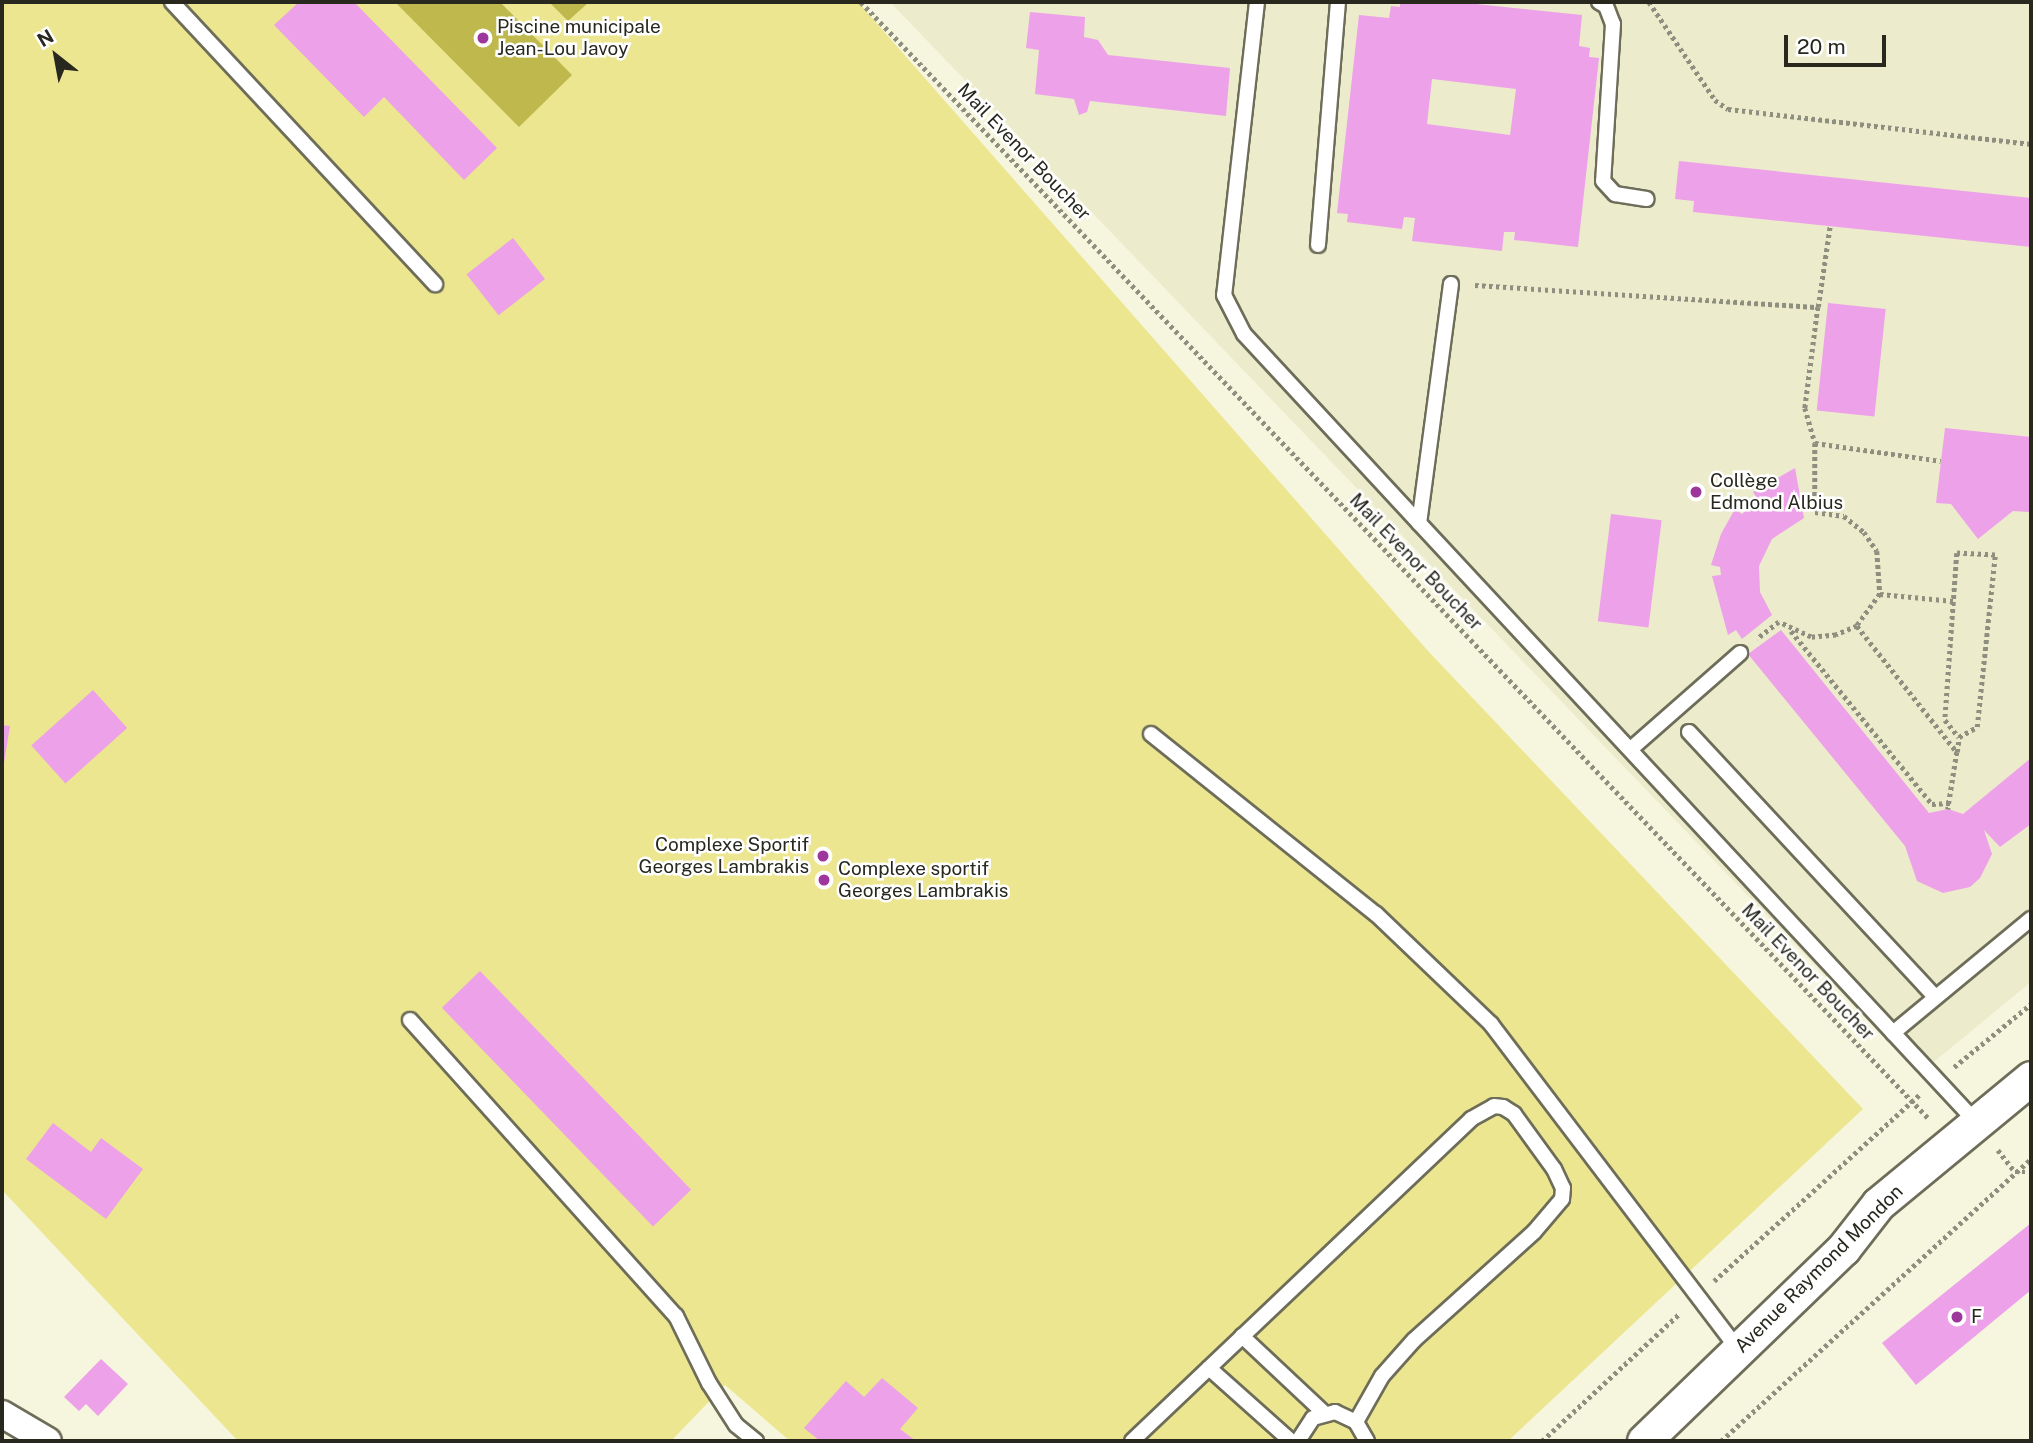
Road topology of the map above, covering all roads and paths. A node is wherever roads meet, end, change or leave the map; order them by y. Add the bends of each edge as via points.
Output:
1 (172, 2) edge
2 (861, 2) edge
3 (1256, 2) edge
4 (1338, 2) edge
5 (1599, 2) edge
6 (1649, 2) edge
7 (2031, 144) edge
8 (1647, 199) dead end
9 (1830, 226) dead end
10 (1318, 245) dead end
11 (435, 284) dead end
12 (1451, 284) joint
13 (1818, 307) junction
14 (1815, 443) junction
15 (1941, 461) dead end
16 (1419, 523) junction
17 (1880, 594) junction
18 (1954, 601) junction
19 (1857, 626) junction
20 (1790, 629) junction
21 (1740, 653) joint
22 (1689, 732) dead end
23 (1151, 734) dead end
24 (1959, 737) junction
25 (1632, 748) junction
26 (1957, 752) junction
27 (2031, 919) edge
28 (1933, 995) junction
29 (2031, 1004) edge
30 (410, 1020) dead end
31 (1893, 1033) junction
32 (2031, 1078) edge
33 (1938, 1080) junction
34 (1912, 1101) junction
35 (1976, 1122) junction
36 (1950, 1144) junction
37 (2031, 1159) edge
38 (2015, 1172) junction
39 (2031, 1172) edge
40 (1698, 1297) junction
41 (1242, 1336) junction
42 (1739, 1351) junction
43 (1209, 1368) junction
44 (1324, 1413) junction
45 (2, 1414) edge
46 (1356, 1422) junction
47 (48, 1441) edge
48 (756, 1441) edge
49 (1132, 1441) edge
50 (1291, 1441) edge
51 (1298, 1441) edge
52 (1367, 1441) edge
53 (1542, 1441) edge
54 (1644, 1441) edge
55 (1721, 1441) edge

1 - 11 lane
2 - 34 path, Mail Evenor Boucher
3 - 16 lane via 1224,295 1244,334
4 - 10 lane
5 - 8 lane via 1606,6 1613,24 1603,181 1615,194
6 - 7 path via 1715,100 1728,109
9 - 13 path
12 - 13 path
12 - 16 lane
13 - 14 path via 1805,408
14 - 15 path
14 - 17 path via 1815,512 1843,516 1864,532 1877,551
16 - 25 lane
17 - 18 path
17 - 19 path
18 - 24 path via 1945,720
18 - 24 path via 1957,553 1995,555 1977,727
19 - 20 path via 1811,637
19 - 26 path
20 - 21 path via 1779,622
20 - 26 path via 1932,804 1949,806
21 - 25 lane
22 - 28 lane
23 - 40 lane via 1377,914 1491,1024
24 - 26 path
25 - 31 lane
27 - 28 lane
28 - 31 lane
29 - 33 path
30 - 48 lane via 676,1316 709,1383 736,1425
31 - 33 lane
32 - 35 street, Avenue Raymond Mondon
33 - 34 path
33 - 35 lane
34 - 36 path, Mail Evenor Boucher
34 - 40 path
35 - 36 street, Avenue Raymond Mondon
35 - 38 path
36 - 42 street, Avenue Raymond Mondon via 1878,1205 1843,1249
37 - 38 path
38 - 39 path
38 - 55 path
40 - 42 lane
40 - 53 path
41 - 43 lane
41 - 44 lane
41 - 46 lane via 1471,1119 1494,1106 1514,1114 1554,1169 1563,1188 1562,1199 1534,1232 1414,1340 1382,1376
42 - 54 street, Avenue Raymond Mondon
43 - 49 lane
43 - 50 lane
44 - 46 lane via 1347,1415
44 - 51 lane via 1305,1426
45 - 47 street
46 - 52 lane

